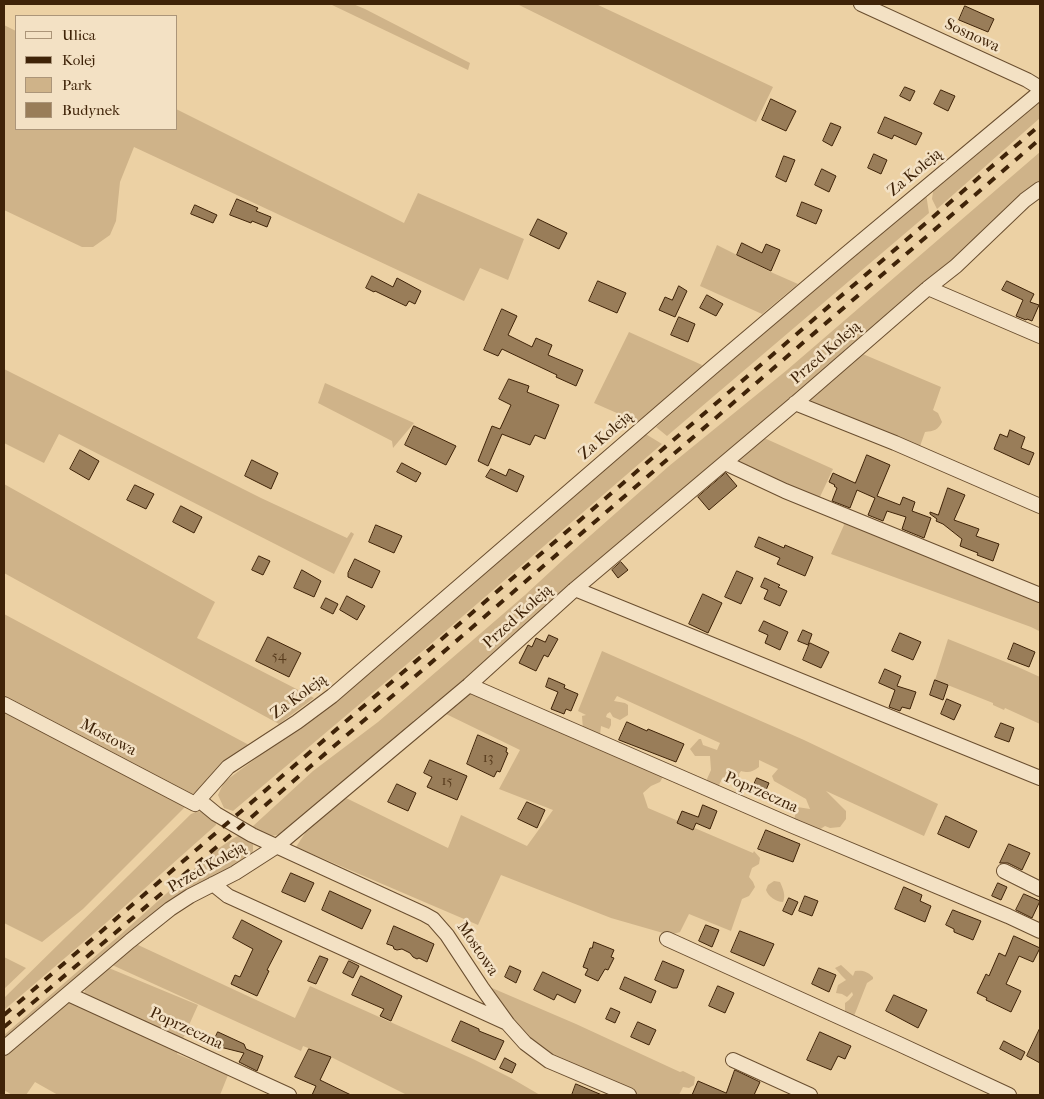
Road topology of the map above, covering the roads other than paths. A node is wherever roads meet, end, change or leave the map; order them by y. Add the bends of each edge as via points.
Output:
1 (862, 4) edge
2 (1040, 90) edge
3 (1040, 189) edge
4 (928, 288) junction
5 (1040, 336) edge
6 (795, 403) junction
7 (725, 463) junction
8 (1040, 506) edge
9 (575, 589) junction
10 (1040, 595) edge
11 (469, 685) junction
12 (4, 704) edge
13 (1040, 778) edge
14 (197, 802) junction
15 (277, 846) junction
16 (1004, 871) dead end
17 (213, 884) junction
18 (1040, 889) edge
19 (1040, 931) edge
20 (667, 939) dead end
21 (68, 994) junction
22 (508, 1024) junction
23 (4, 1048) edge
24 (733, 1060) dead end
25 (289, 1095) edge
26 (629, 1095) edge
27 (810, 1095) edge
28 (1009, 1095) edge

1 - 2 street, Sosnowa via 1027,80
2 - 14 street, Za Koleją via 332,696 228,767
3 - 4 street, Przed Koleją
4 - 5 street
4 - 6 street, Przed Koleją
6 - 7 street, Przed Koleją
6 - 8 street
7 - 9 street, Przed Koleją
7 - 10 street via 785,491
9 - 11 street, Przed Koleją
9 - 13 street
11 - 15 street, Przed Koleją
11 - 19 street, Poprzeczna
12 - 14 street, Mostowa
14 - 15 street, Mostowa
15 - 17 street, Przed Koleją
15 - 22 street, Mostowa via 432,919 447,935
16 - 18 street
17 - 21 street, Przed Koleją via 170,909
17 - 22 street via 228,896
20 - 28 street
21 - 23 street, Przed Koleją
21 - 25 street, Poprzeczna
22 - 26 street, Mostowa via 525,1043 549,1061
24 - 27 street

